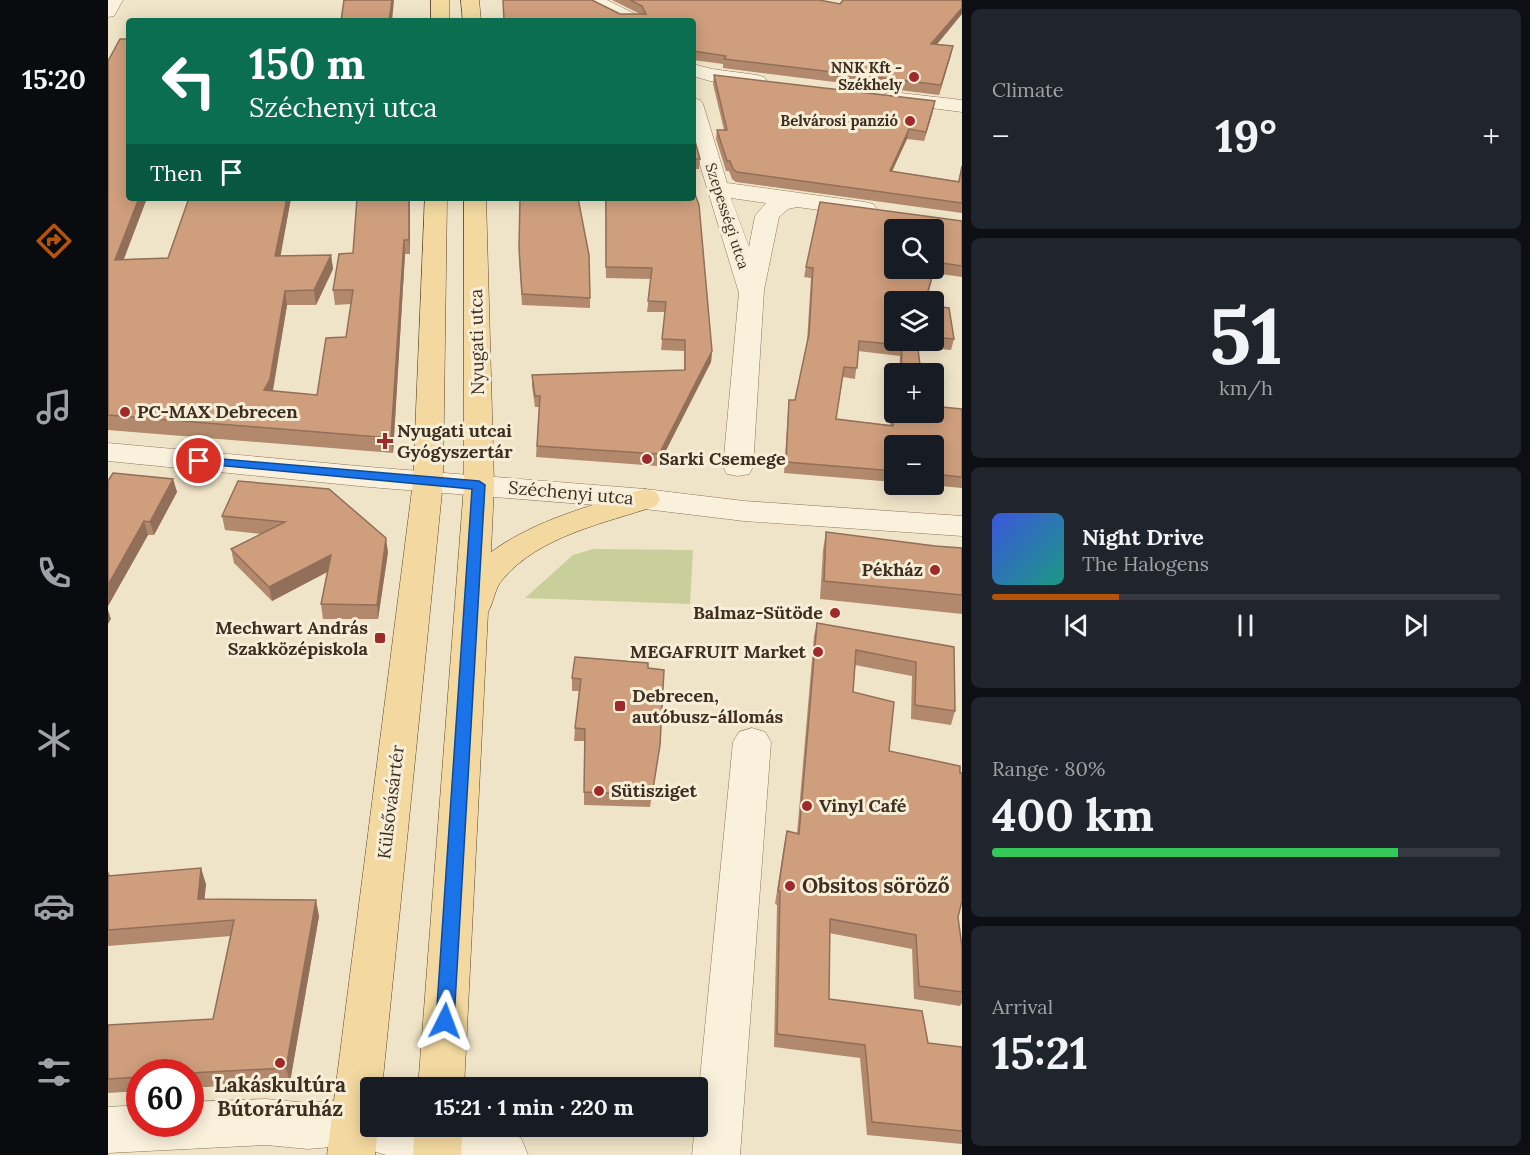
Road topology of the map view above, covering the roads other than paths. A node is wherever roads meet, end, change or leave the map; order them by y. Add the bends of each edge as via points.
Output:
1 (114, 0) edge
2 (440, 0) edge
3 (470, 0) edge
4 (593, 0) edge
5 (108, 12) edge
6 (440, 18) edge
7 (471, 18) edge
8 (629, 18) edge
9 (696, 71) edge
10 (779, 83) edge
11 (870, 95) edge
12 (962, 106) edge
13 (696, 115) edge
14 (717, 189) junction
15 (797, 200) junction
16 (436, 201) edge
17 (475, 201) edge
18 (882, 212) edge
19 (752, 293) junction
20 (108, 452) edge
21 (738, 467) dead end
22 (428, 482) junction
23 (479, 485) junction
24 (645, 499) junction
25 (962, 526) edge
26 (470, 620) junction
27 (752, 742) dead end
28 (442, 1077) edge
29 (108, 1130) edge
30 (359, 1131) edge
31 (438, 1143) edge
32 (504, 1155) edge
33 (716, 1155) edge

1 - 5 street
2 - 6 main road
3 - 7 main road
4 - 8 street
9 - 10 street
11 - 12 street
13 - 14 street, Szepességi utca
14 - 15 street
14 - 19 street, Szepességi utca
15 - 18 street
15 - 19 street, Szepességi utca via 773,207 767,216
16 - 22 main road
17 - 23 main road, Nyugati utca
19 - 21 street, Szepességi utca
20 - 22 street, Széchenyi utca
22 - 23 street, Széchenyi utca
22 - 30 main road, Külsővásártér
23 - 24 street, Széchenyi utca
23 - 26 main road
24 - 25 street, Széchenyi utca via 744,511
24 - 26 main road via 518,548 487,575
26 - 28 main road
27 - 33 street
29 - 30 street via 266,1122
30 - 31 street
31 - 32 street

